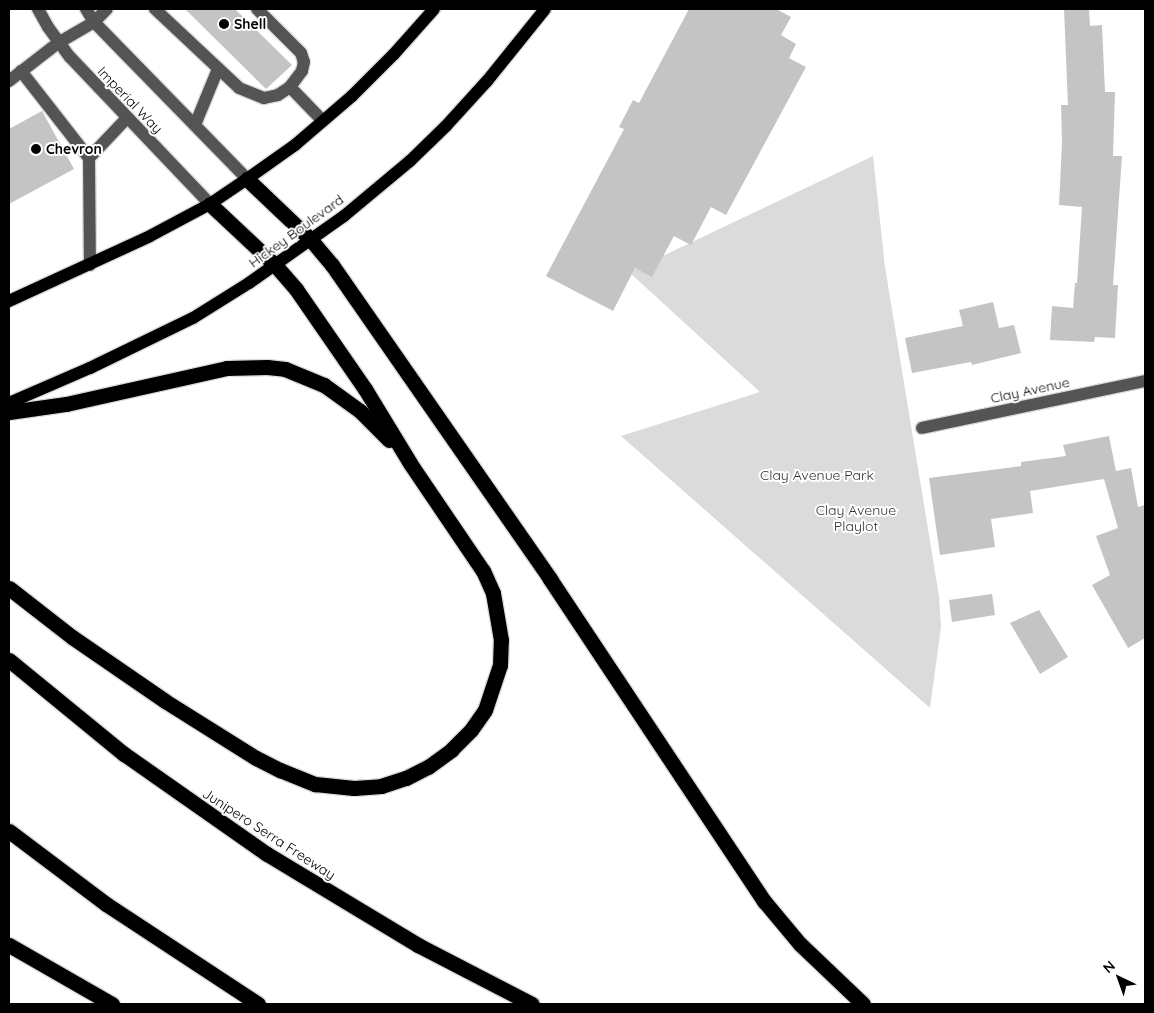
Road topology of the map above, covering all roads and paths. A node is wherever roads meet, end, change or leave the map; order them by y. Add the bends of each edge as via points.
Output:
1 (38, 9) edge
2 (86, 9) edge
3 (108, 9) edge
4 (155, 9) edge
5 (256, 9) edge
6 (434, 9) edge
7 (545, 9) edge
8 (94, 22) junction
9 (58, 43) junction
10 (218, 69) junction
11 (21, 72) junction
12 (9, 81) edge
13 (290, 87) junction
14 (127, 118) junction
15 (323, 121) junction
16 (195, 125) junction
17 (89, 158) junction
18 (247, 179) junction
19 (210, 204) junction
20 (311, 240) junction
21 (90, 265) junction
22 (275, 265) junction
23 (9, 301) edge
24 (1145, 381) edge
25 (9, 403) edge
26 (9, 412) edge
27 (922, 428) dead end
28 (410, 463) junction
29 (9, 588) edge
30 (9, 660) edge
31 (9, 831) edge
32 (9, 945) edge
33 (112, 1004) edge
34 (258, 1004) edge
35 (532, 1004) edge
36 (863, 1004) edge

1 - 9 street, Imperial Way
2 - 8 street, Imperial Way
3 - 8 street
4 - 10 street
5 - 13 street via 301,53 304,62 302,72
6 - 15 main road via 373,76
7 - 20 main road, Hickey Boulevard via 487,81 428,144 367,198
8 - 9 street
8 - 16 street, Imperial Way
9 - 11 street
9 - 14 street, Imperial Way
10 - 13 street via 239,88 264,98 278,95
10 - 16 street
11 - 12 street
11 - 17 street
13 - 15 street
14 - 17 street
14 - 19 street, Imperial Way
15 - 18 main road
16 - 18 street, Imperial Way
17 - 21 street
18 - 19 main road
18 - 20 highway
19 - 21 main road
19 - 22 highway
20 - 22 main road, Hickey Boulevard
20 - 36 highway via 332,265 550,579 749,881 800,944
21 - 23 main road
22 - 25 main road, Hickey Boulevard via 192,318
22 - 28 highway via 296,289 365,389
24 - 27 street, Clay Avenue
26 - 28 highway via 66,404 227,368 267,367 304,375 343,397
28 - 29 highway via 483,571 493,593 501,640 500,665 485,710 471,730 428,767 381,786 333,787 315,784 280,770 138,683
30 - 35 highway, Junipero Serra Freeway via 124,754 259,849 418,945
31 - 34 highway via 114,910
32 - 33 highway

